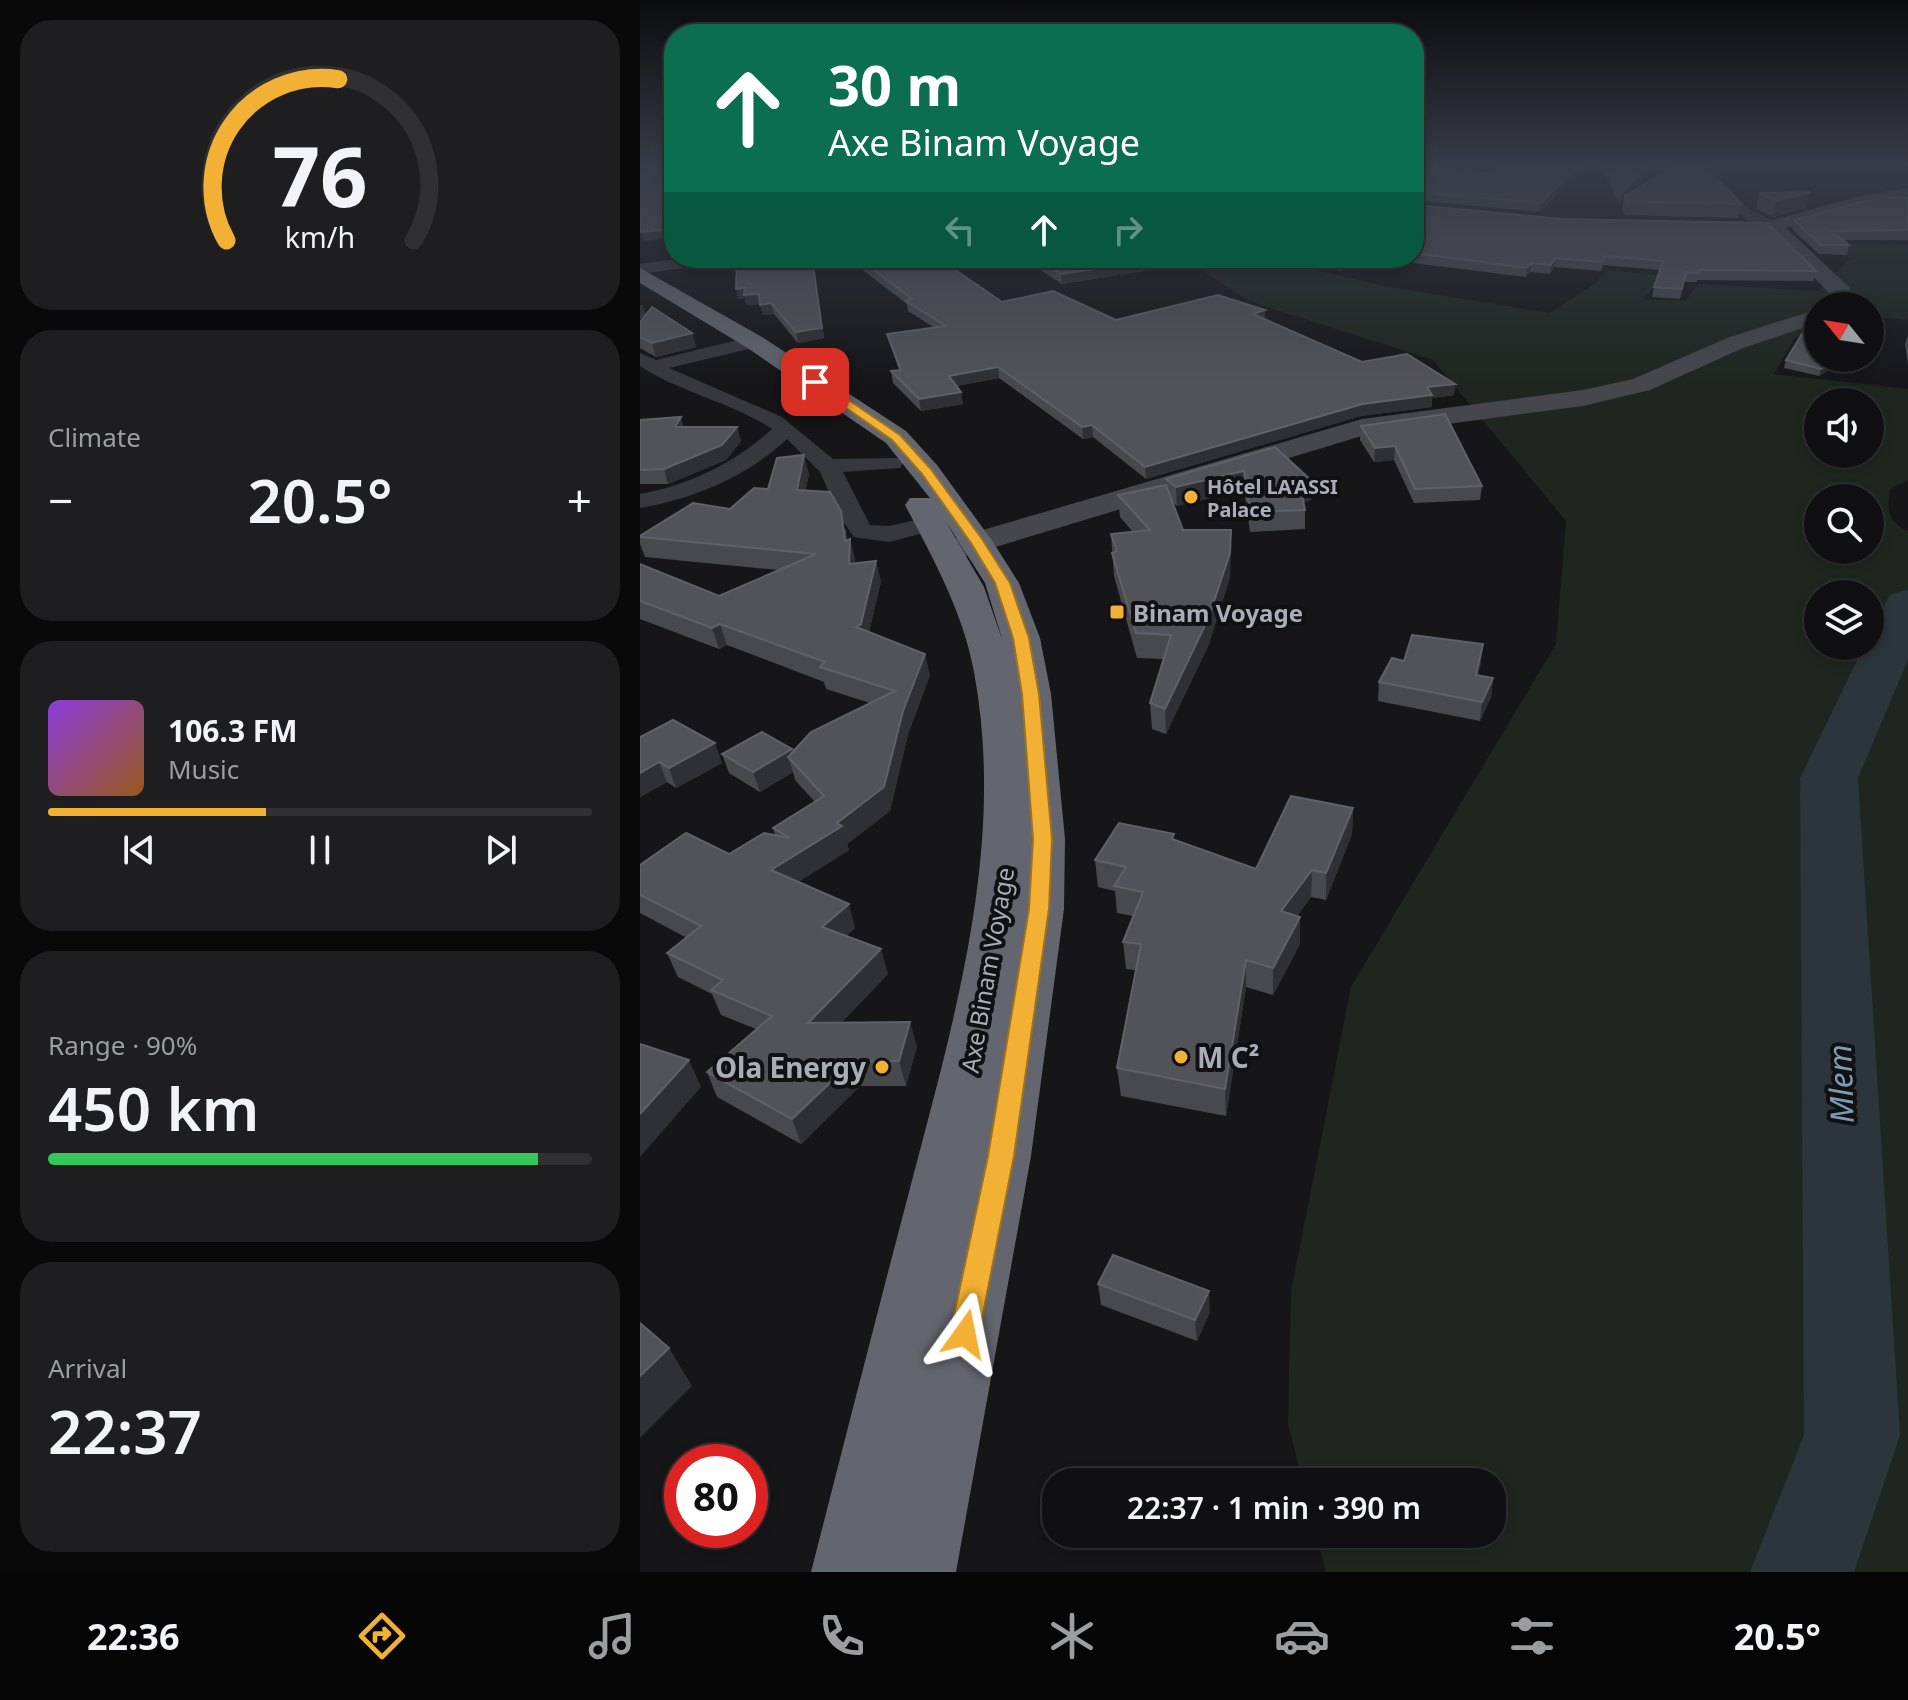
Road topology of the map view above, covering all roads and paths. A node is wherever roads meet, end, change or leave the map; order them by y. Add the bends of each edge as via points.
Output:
1 (1786, 238) edge
2 (664, 268) edge
3 (640, 272) edge
4 (640, 289) edge
5 (1841, 292) edge
6 (1804, 321) edge
7 (744, 345) junction
8 (648, 363) edge
9 (786, 428) junction
10 (892, 463) junction
11 (827, 466) junction
12 (640, 501) edge
13 (952, 539) junction
14 (974, 1157) junction
15 (851, 1572) edge
16 (916, 1572) edge

1 - 5 street
2 - 3 street
3 - 7 highway
4 - 7 highway
6 - 13 street via 1735,343 1641,385 1583,398 1362,427
7 - 8 street
7 - 10 highway via 856,428
7 - 13 highway via 896,437 926,471
8 - 9 street via 744,402
9 - 11 street
9 - 12 street via 760,452 720,475 680,493
10 - 11 street
10 - 13 highway
11 - 13 street via 863,532
13 - 14 highway, Axe Binam Voyage via 1002,698 1009,842 1021,910 980,1027
14 - 15 highway
14 - 16 highway

